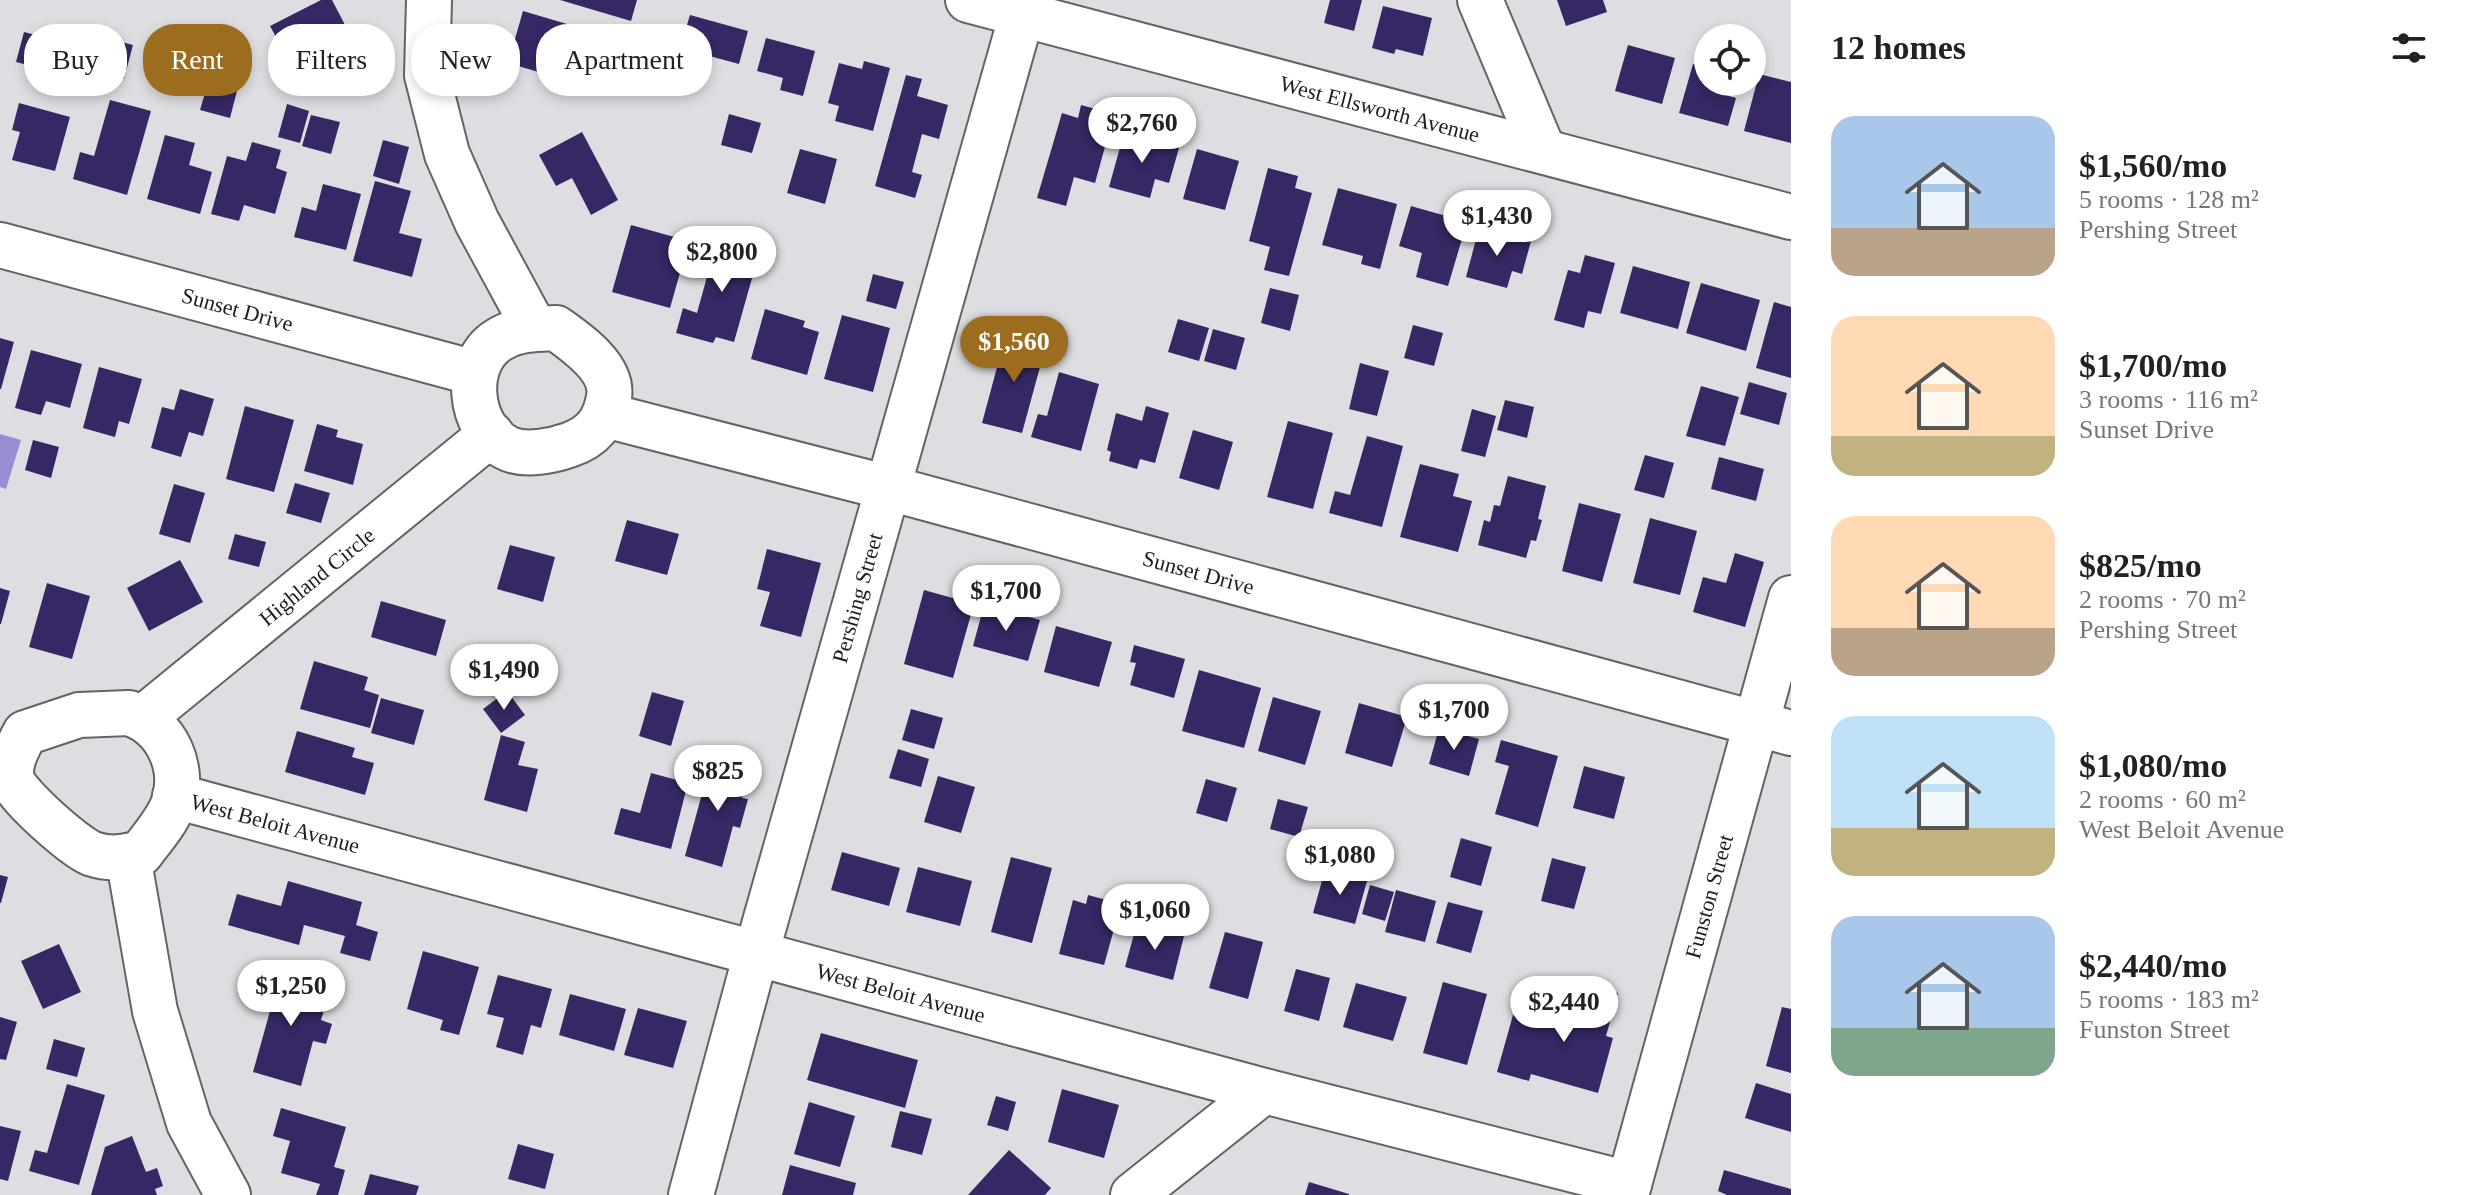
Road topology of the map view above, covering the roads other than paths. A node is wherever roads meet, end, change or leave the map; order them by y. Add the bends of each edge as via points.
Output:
1 (429, 0) edge
2 (968, 0) edge
3 (1480, 0) edge
4 (1024, 7) edge
5 (1543, 150) junction
6 (1791, 217) edge
7 (0, 245) edge
8 (535, 329) junction
9 (475, 373) junction
10 (605, 415) junction
11 (491, 434) junction
12 (889, 488) junction
13 (1791, 598) edge
14 (143, 718) junction
15 (1773, 728) edge
16 (6, 754) edge
17 (175, 796) junction
18 (128, 856) junction
19 (756, 954) junction
20 (1264, 1091) junction
21 (1628, 1190) edge
22 (228, 1195) edge
23 (691, 1195) edge
24 (1133, 1195) edge

1 - 8 street via 427,75 447,154
2 - 4 street, West Ellsworth Avenue
3 - 5 street
4 - 5 street, West Ellsworth Avenue
4 - 12 street, Pershing Street
5 - 6 street, West Ellsworth Avenue
7 - 9 street, Sunset Drive
8 - 9 street via 500,339 484,353
8 - 10 street via 556,328 604,372 610,393
9 - 11 street via 476,405
10 - 11 street via 593,434 552,450 508,449
10 - 12 street, Sunset Drive
11 - 14 street, Highland Circle
12 - 15 street, Sunset Drive
12 - 19 street, Pershing Street
13 - 15 street, Funston Street
14 - 16 street via 129,713 79,715 25,733
14 - 17 street via 161,733 174,756
15 - 21 street, Funston Street
16 - 18 street via 12,781 27,801 89,853 116,860
17 - 18 street via 141,853
17 - 19 street, West Beloit Avenue
18 - 22 street via 155,1011 189,1123
19 - 20 street, West Beloit Avenue
19 - 23 street, Pershing Street
20 - 21 street, West Beloit Avenue
20 - 24 street

